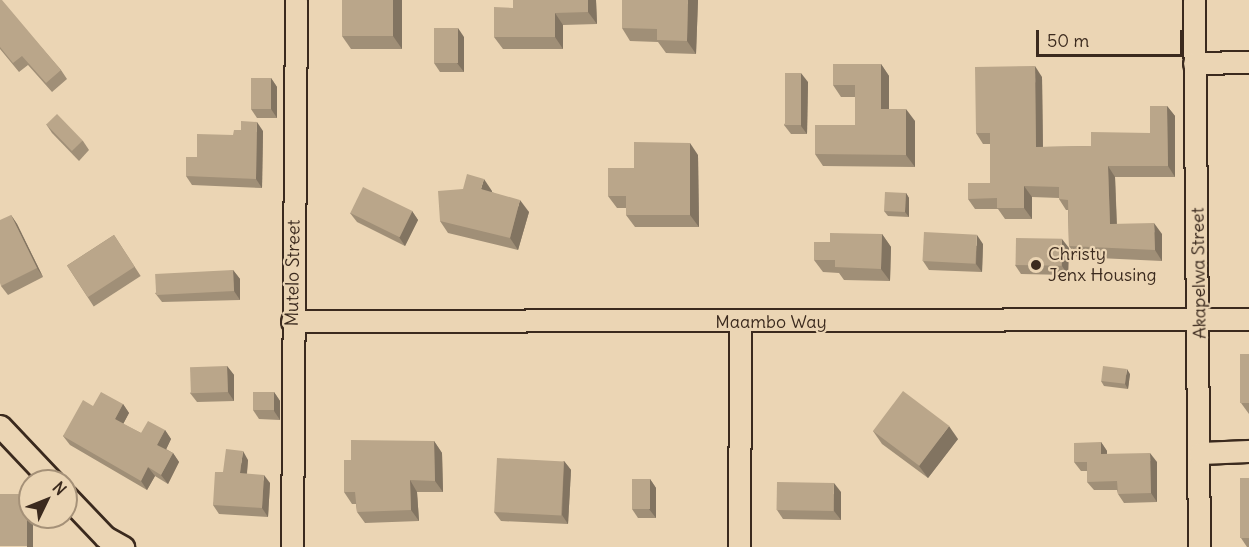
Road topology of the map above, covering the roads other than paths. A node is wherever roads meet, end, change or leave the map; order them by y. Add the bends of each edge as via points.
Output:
1 (296, 0) edge
2 (1194, 0) edge
3 (1249, 62) edge
4 (1194, 63) junction
5 (1200, 319) junction
6 (1249, 319) edge
7 (292, 321) junction
8 (740, 322) junction
9 (0, 426) edge
10 (1249, 451) edge
11 (1200, 453) junction
12 (41, 469) edge
13 (78, 509) edge
14 (123, 547) edge
15 (292, 547) edge
16 (740, 547) edge
17 (1199, 547) edge

1 - 7 street, Mutelo Street
2 - 4 street, Akapelwa Street
3 - 4 street
4 - 5 street, Akapelwa Street
5 - 6 street, Maambo Way
5 - 8 street, Maambo Way
5 - 11 street, Akapelwa Street
7 - 8 street, Maambo Way
7 - 15 street, Mutelo Street
8 - 16 street
9 - 12 street
10 - 11 street
11 - 17 street, Akapelwa Street
13 - 14 street via 105,537

